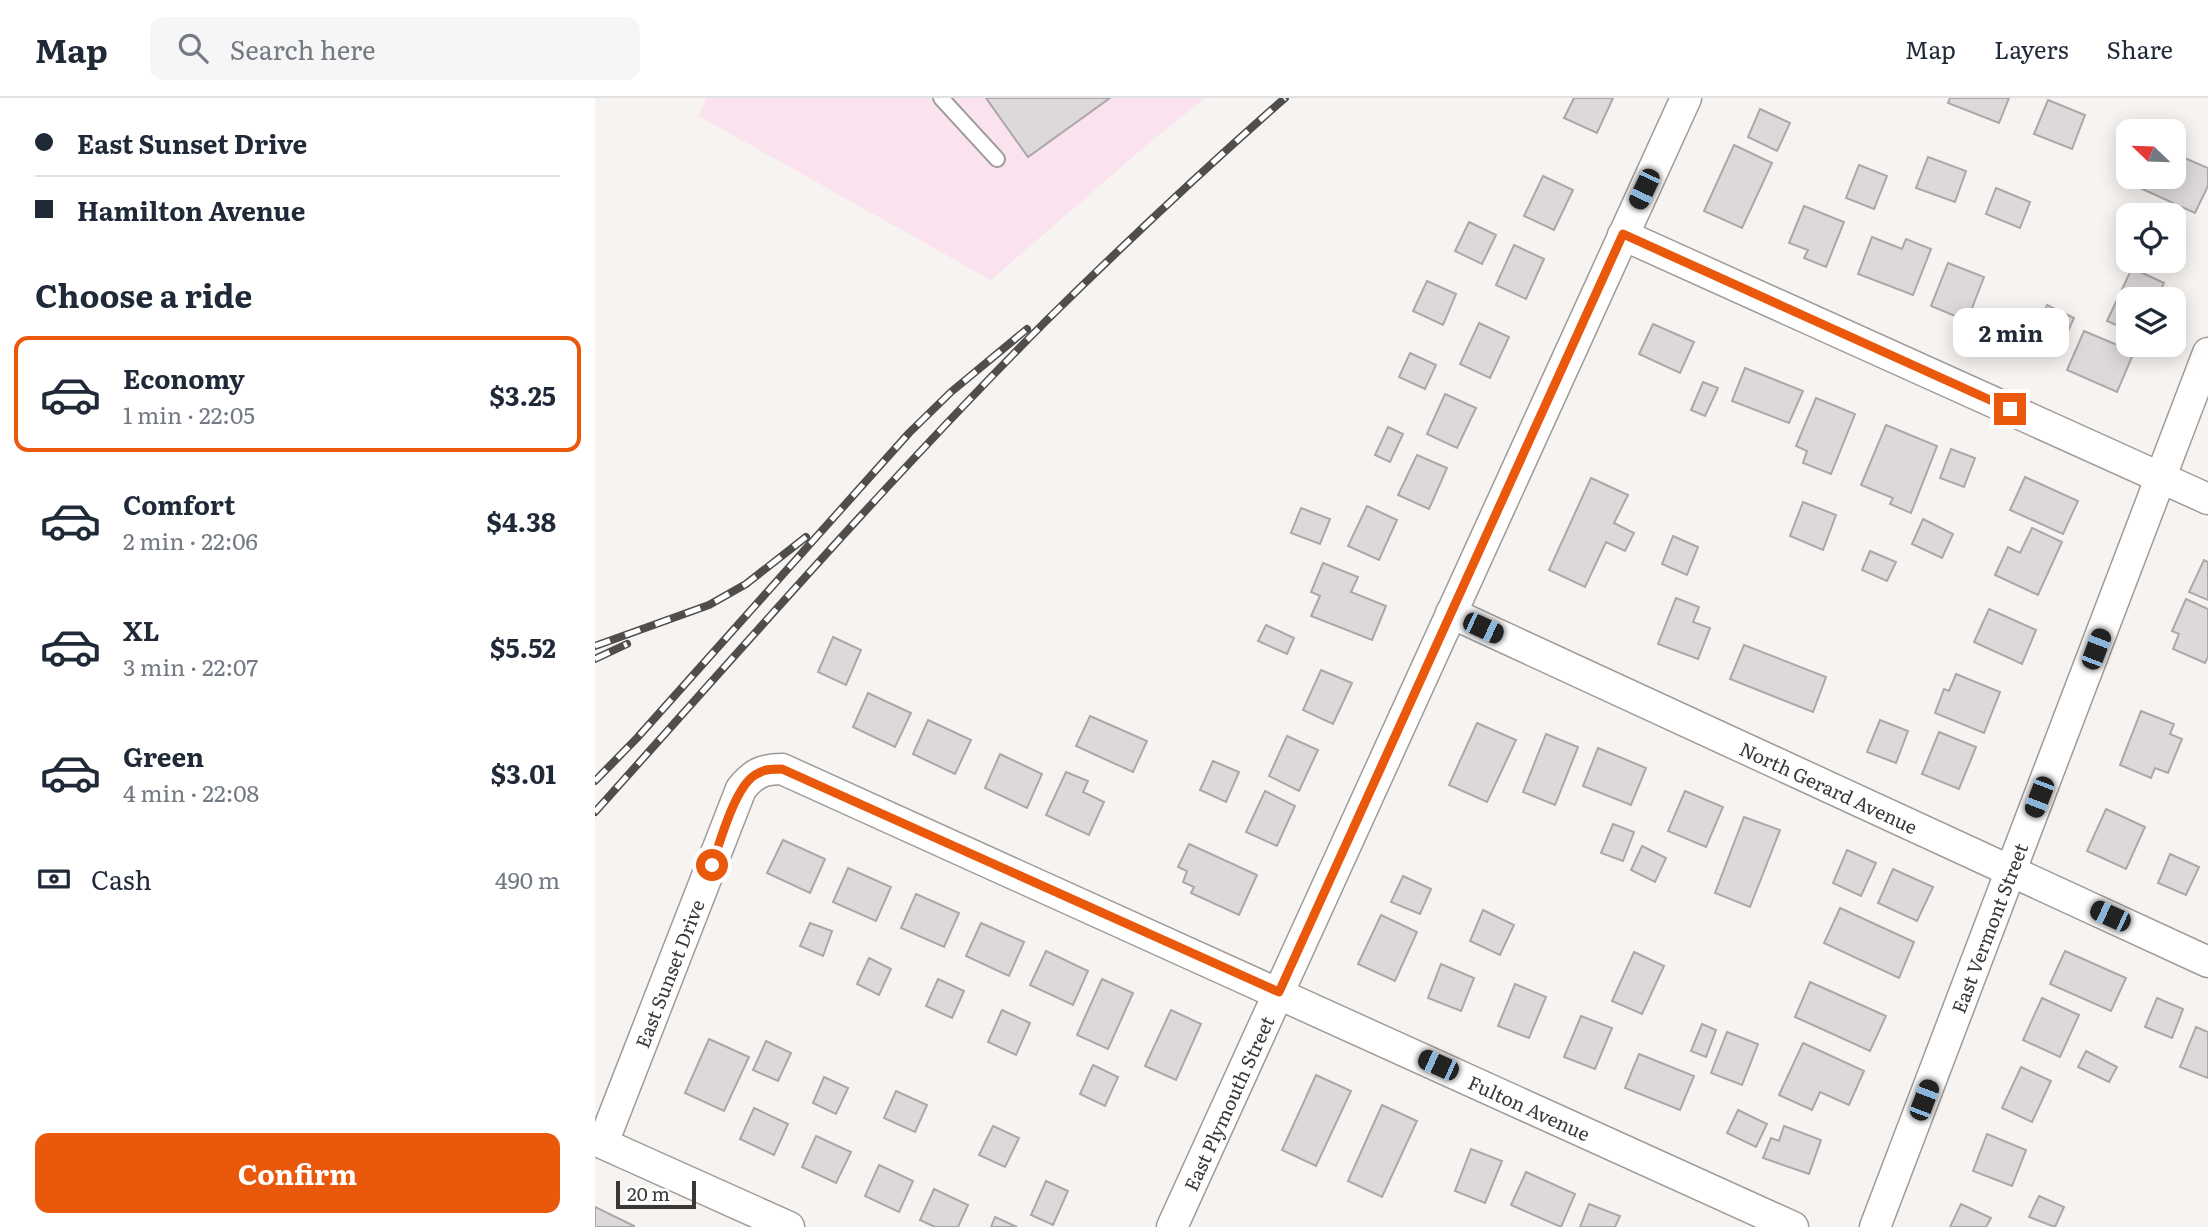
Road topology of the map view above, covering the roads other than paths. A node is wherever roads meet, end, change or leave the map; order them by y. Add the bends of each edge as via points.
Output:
1 (941, 98) edge
2 (1686, 98) edge
3 (997, 159) dead end
4 (1623, 234) junction
5 (2208, 353) edge
6 (2161, 477) junction
7 (2208, 499) edge
8 (1451, 613) junction
9 (767, 769) joint
10 (2011, 871) junction
11 (2208, 962) edge
12 (1279, 992) junction
13 (599, 1142) edge
14 (789, 1227) edge
15 (1172, 1227) edge
16 (1793, 1227) edge
17 (1875, 1227) edge

1 - 3 lane
2 - 4 street, East Plymouth Street
4 - 6 street
4 - 8 street, East Plymouth Street
5 - 6 street, East Vermont Street
6 - 7 street
6 - 10 street, East Vermont Street
8 - 10 street, North Gerard Avenue
8 - 12 street, East Plymouth Street
9 - 12 street, Fulton Avenue via 796,774
9 - 13 street, East Sunset Drive via 752,776 741,789
10 - 11 street, North Gerard Avenue
10 - 17 street, East Vermont Street
12 - 15 street, East Plymouth Street
12 - 16 street, Fulton Avenue
13 - 14 street

